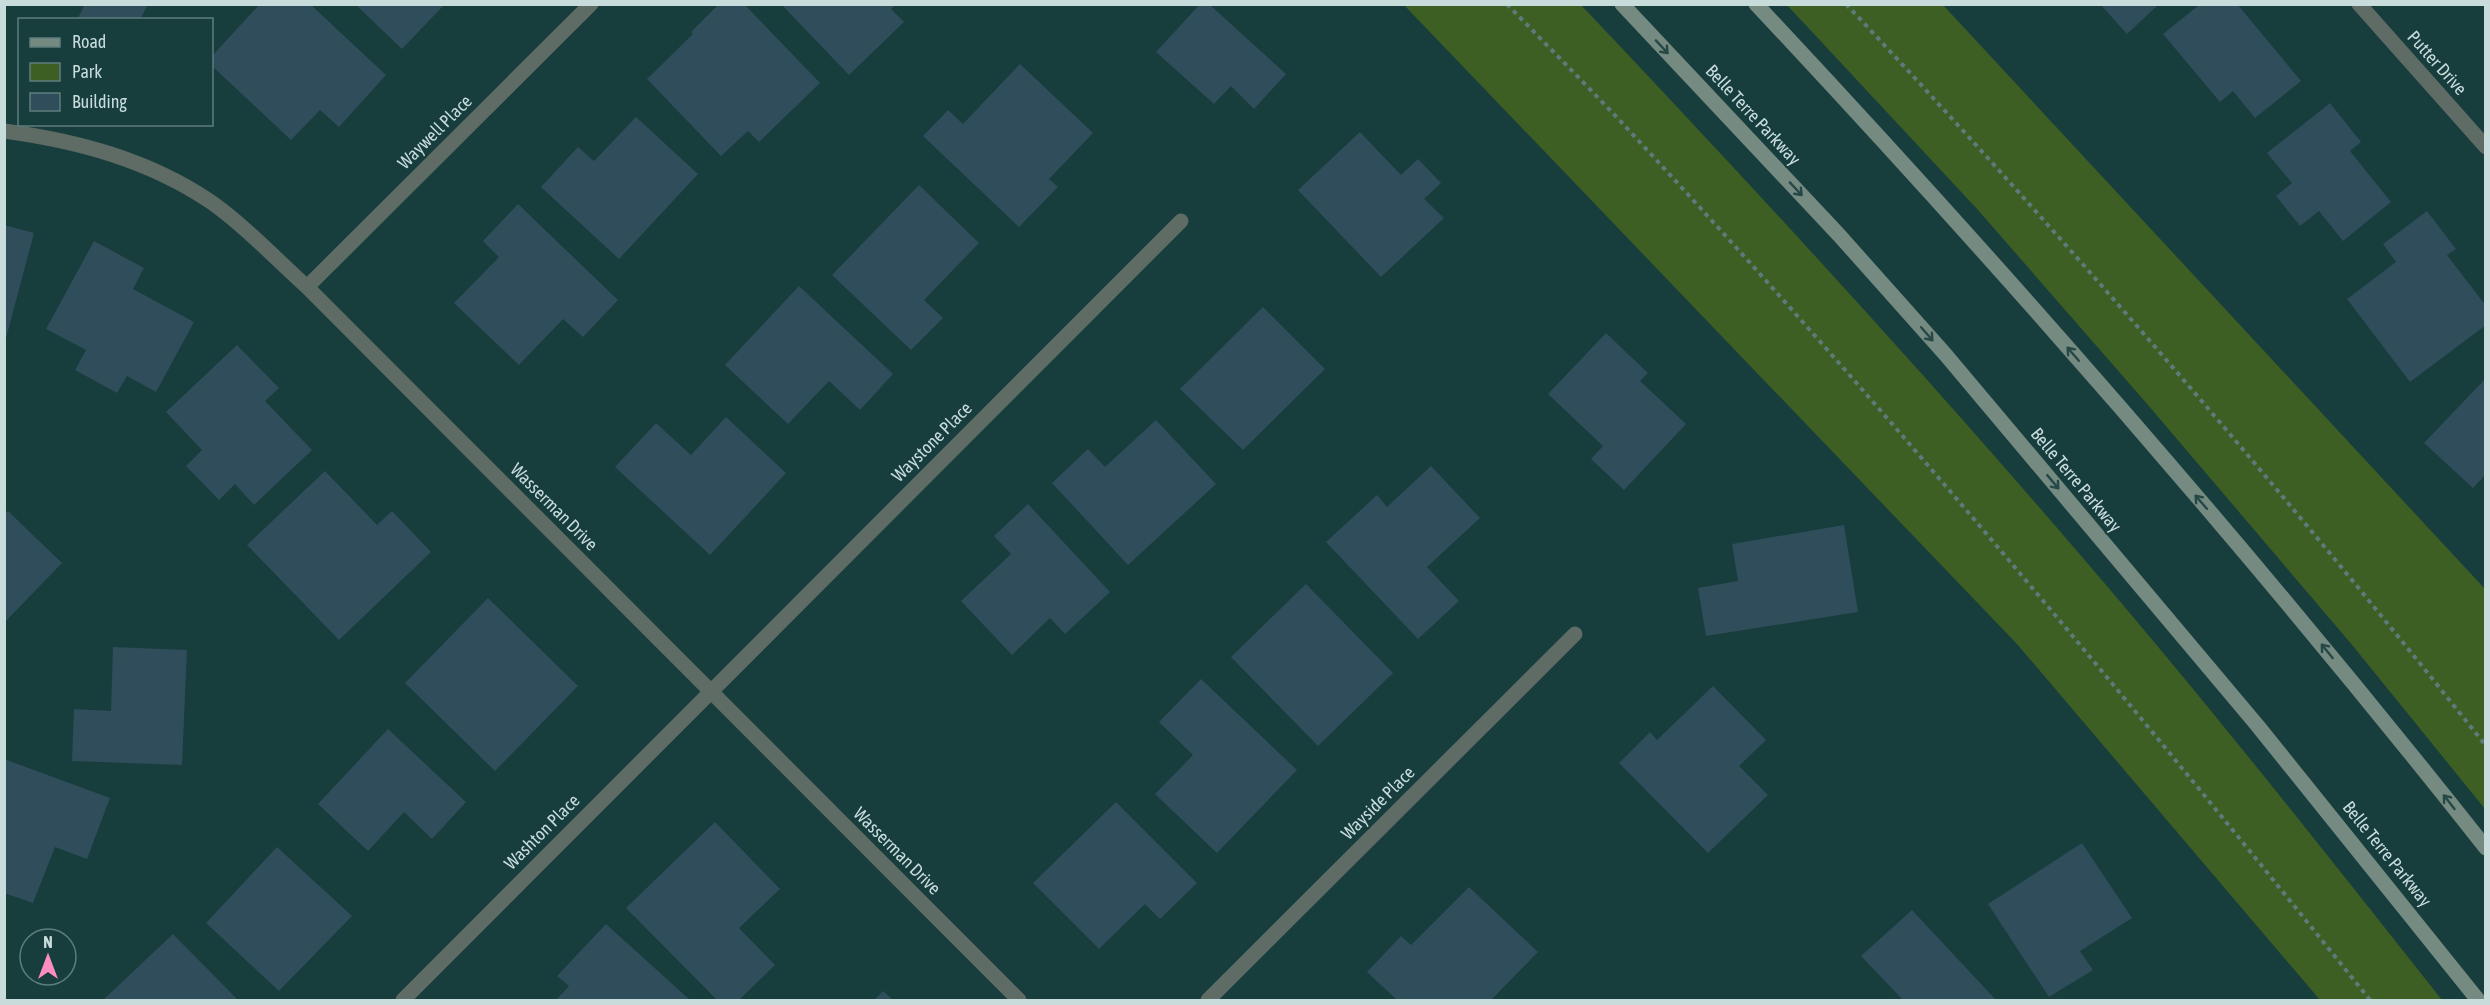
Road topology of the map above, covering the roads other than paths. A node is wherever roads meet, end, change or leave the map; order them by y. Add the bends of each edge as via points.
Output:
1 (591, 4) edge
2 (1622, 4) edge
3 (1756, 4) edge
4 (2359, 4) edge
5 (4, 131) edge
6 (2486, 147) edge
7 (1181, 221) dead end
8 (307, 287) junction
9 (1575, 634) dead end
10 (710, 691) junction
11 (2486, 848) edge
12 (403, 1000) edge
13 (1019, 1000) edge
14 (1208, 1000) edge
15 (2478, 1000) edge

1 - 8 street, Waywell Place
2 -> 15 main road, Belle Terre Parkway via 1839,234 1945,354 2257,725
11 -> 3 main road via 2264,574 2007,276
4 - 6 street, Putter Drive
5 - 8 street, Wasserman Drive via 87,145 170,178 219,209
7 - 10 street, Waystone Place
8 - 10 street, Wasserman Drive
9 - 14 street, Wayside Place
10 - 12 street, Washton Place
10 - 13 street, Wasserman Drive

